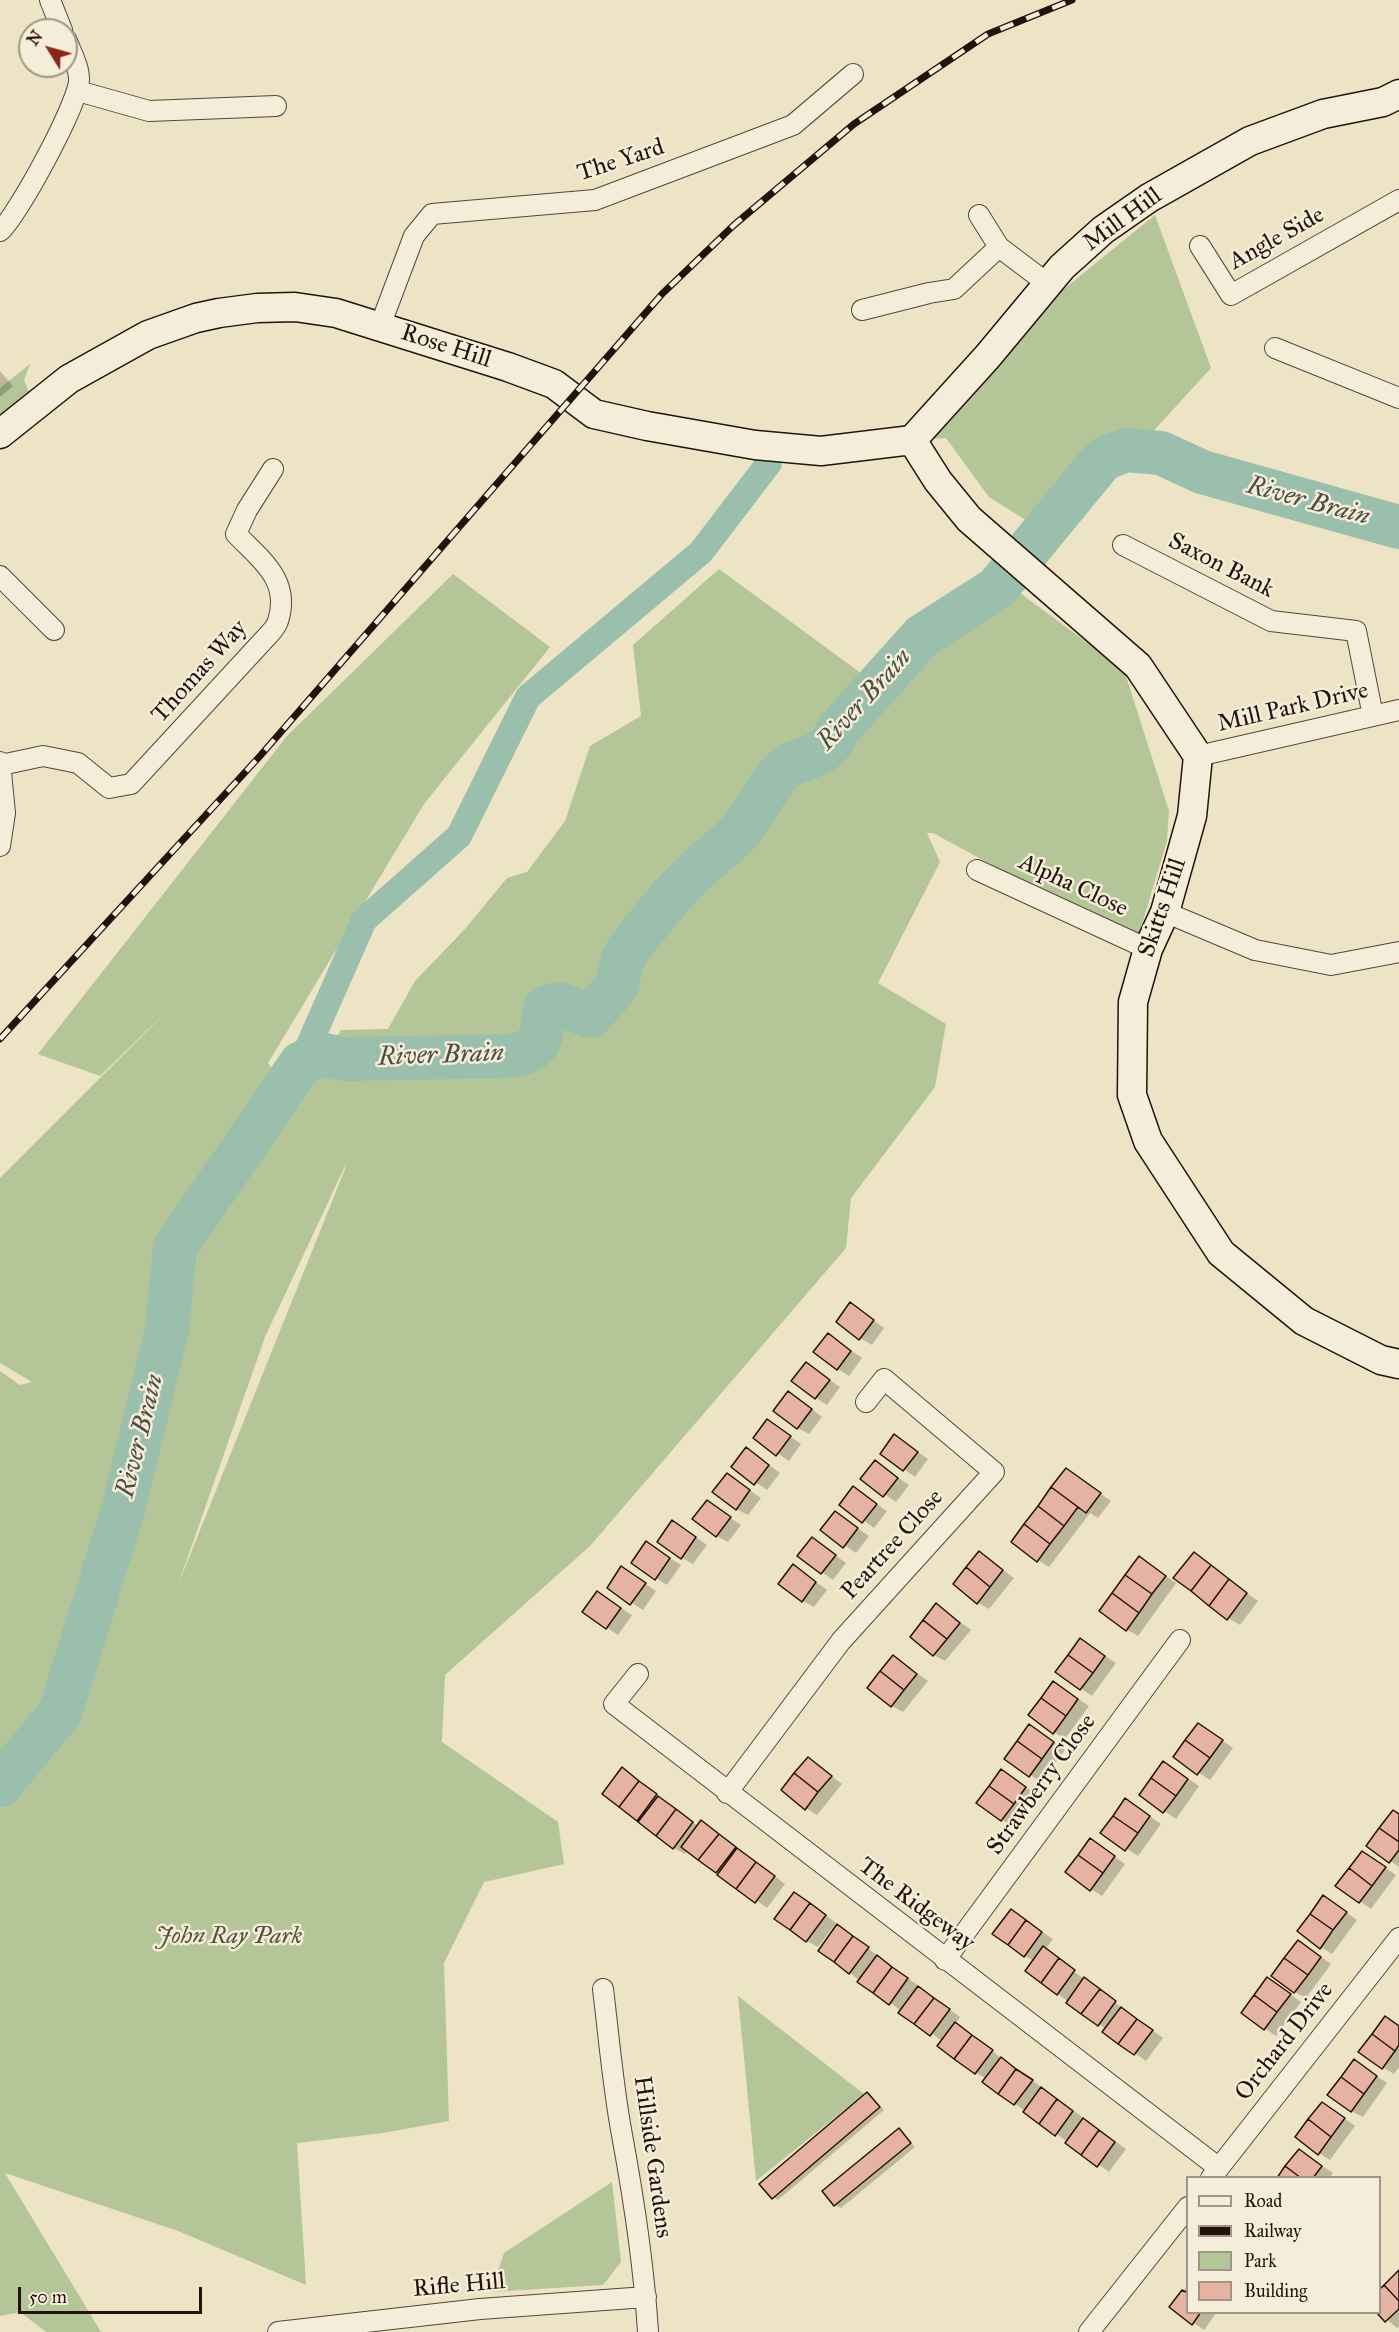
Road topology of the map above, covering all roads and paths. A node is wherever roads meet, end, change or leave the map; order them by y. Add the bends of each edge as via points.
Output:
1 (50, 0) edge
2 (57, 18) edge
3 (853, 74) dead end
4 (78, 78) edge
5 (78, 91) junction
6 (1399, 94) edge
7 (276, 106) dead end
8 (1399, 200) edge
9 (979, 215) dead end
10 (0, 231) edge
11 (1200, 246) dead end
12 (999, 247) junction
13 (1048, 284) junction
14 (862, 310) dead end
15 (380, 326) junction
16 (1275, 348) dead end
17 (1399, 398) edge
18 (0, 434) edge
19 (912, 440) junction
20 (273, 469) dead end
21 (1123, 545) dead end
22 (0, 576) edge
23 (54, 630) dead end
24 (1399, 710) edge
25 (1373, 716) junction
26 (1198, 756) junction
27 (1, 764) edge
28 (0, 846) edge
29 (977, 870) dead end
30 (1165, 912) junction
31 (1148, 949) junction
32 (1399, 952) edge
33 (1399, 1364) edge
34 (866, 1402) dead end
35 (1180, 1640) dead end
36 (638, 1674) dead end
37 (727, 1793) junction
38 (1399, 1938) edge
39 (945, 1960) junction
40 (603, 1989) dead end
41 (1215, 2173) edge
42 (1186, 2210) edge
43 (646, 2297) junction
44 (278, 2332) edge
45 (648, 2332) edge
46 (1089, 2332) edge

1 - 2 street
3 - 15 street, The Yard via 793,125 595,200 432,214 414,236
4 - 5 street
5 - 7 street via 149,111
5 - 10 street via 17,212
6 - 13 street, Mill Hill via 1383,102 1323,114 1250,141 1149,198 1103,230
8 - 11 street, Angle Side via 1231,295
9 - 12 street
12 - 13 street
12 - 14 street via 954,289
13 - 19 street, Mill Hill
15 - 18 street, Rose Hill via 336,313 295,307 257,308 196,318 148,335 92,365
15 - 19 street, Rose Hill via 554,384 594,414 647,426 755,445 821,451
16 - 17 street
19 - 26 street via 969,519 1138,666
20 - 27 street, Thomas Way via 246,510 236,534 276,575 280,593 278,622 253,652 131,784 110,788 78,763 43,756
21 - 25 street, Saxon Bank via 1271,621 1356,631
22 - 23 street
24 - 25 street, Mill Park Drive
25 - 26 street, Mill Park Drive
26 - 30 street, Skitts Hill via 1192,816
27 - 28 street via 5,813
29 - 31 street, Alpha Close
30 - 31 street, Skitts Hill
30 - 32 street via 1255,950 1331,965
31 - 33 street, Skitts Hill via 1133,1002 1132,1095 1148,1141 1221,1253 1304,1321 1381,1360
34 - 37 street, Peartree Close via 884,1378 994,1472 841,1641
35 - 39 street, Strawberry Close
36 - 37 street, The Ridgeway via 614,1704
37 - 39 street, The Ridgeway
38 - 41 street, Orchard Drive
39 - 41 street, The Ridgeway
40 - 43 street, Hillside Gardens
42 - 46 street
43 - 44 street, Rifle Hill via 480,2308
43 - 45 street, Hillside Gardens

